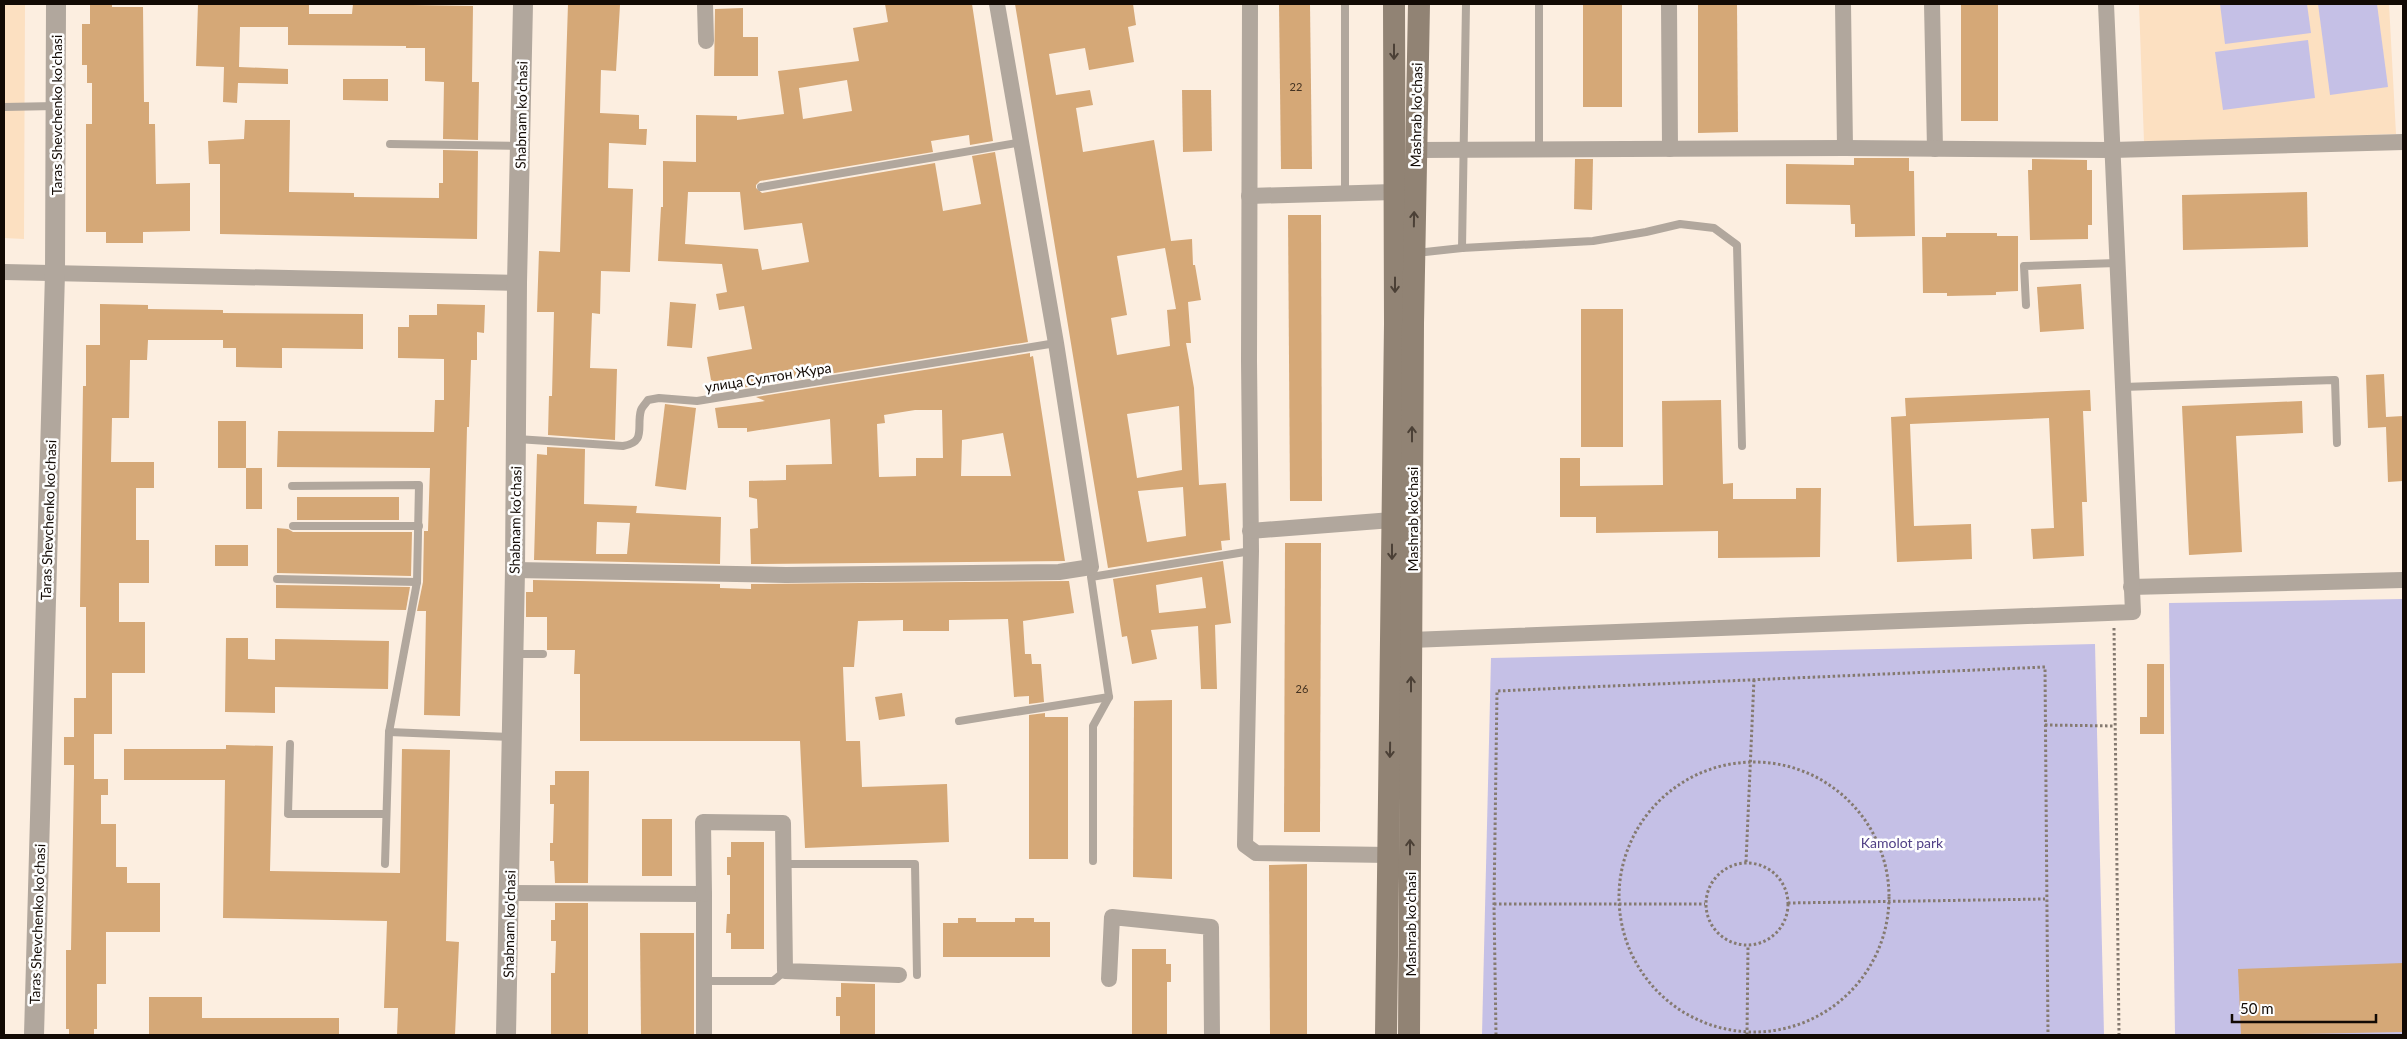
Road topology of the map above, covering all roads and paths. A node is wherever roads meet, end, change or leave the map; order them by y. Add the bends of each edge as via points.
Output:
1 (56, 4) edge
2 (523, 4) edge
3 (705, 4) edge
4 (997, 4) edge
5 (1250, 4) edge
6 (1345, 4) edge
7 (1394, 4) edge
8 (1419, 4) edge
9 (1466, 4) edge
10 (1539, 4) edge
11 (1669, 4) edge
12 (1843, 4) edge
13 (1932, 4) edge
14 (2106, 4) edge
15 (706, 41) dead end
16 (56, 106) junction
17 (4, 107) edge
18 (1022, 142) junction
19 (2403, 142) edge
20 (390, 144) dead end
21 (520, 146) junction
22 (1845, 148) junction
23 (1539, 149) junction
24 (1670, 149) junction
25 (1935, 149) junction
26 (1415, 150) junction
27 (2112, 150) junction
28 (1463, 152) junction
29 (761, 187) dead end
30 (1394, 192) junction
31 (1345, 194) junction
32 (1249, 196) junction
33 (1462, 248) junction
34 (1414, 254) junction
35 (2117, 263) junction
36 (4, 272) edge
37 (55, 273) junction
38 (516, 283) junction
39 (2026, 305) dead end
40 (1404, 324) junction
41 (1056, 343) junction
42 (2123, 387) junction
43 (516, 439) junction
44 (2337, 443) dead end
45 (1742, 446) dead end
46 (292, 486) dead end
47 (1392, 520) junction
48 (293, 526) dead end
49 (419, 526) junction
50 (1250, 531) junction
51 (1251, 551) junction
52 (515, 570) junction
53 (1091, 572) junction
54 (277, 579) dead end
55 (2403, 580) edge
56 (417, 582) junction
57 (2131, 587) junction
58 (2114, 612) junction
59 (1411, 640) junction
60 (513, 654) junction
61 (543, 654) dead end
62 (1754, 679) junction
63 (1109, 697) junction
64 (959, 721) dead end
65 (2045, 726) junction
66 (2115, 726) junction
67 (389, 732) junction
68 (511, 737) junction
69 (290, 744) dead end
70 (1750, 762) junction
71 (386, 814) junction
72 (1389, 855) junction
73 (1093, 861) dead end
74 (1746, 862) junction
75 (386, 864) dead end
76 (784, 864) junction
77 (510, 893) junction
78 (704, 894) junction
79 (2045, 899) junction
80 (1889, 902) junction
81 (1788, 903) junction
82 (1494, 904) junction
83 (1619, 904) junction
84 (1705, 904) junction
85 (1748, 946) junction
86 (785, 971) junction
87 (899, 975) dead end
88 (916, 975) dead end
89 (1109, 979) dead end
90 (705, 981) junction
91 (1747, 1033) edge
92 (34, 1035) edge
93 (506, 1035) edge
94 (704, 1035) edge
95 (1212, 1035) edge
96 (1386, 1035) edge
97 (1409, 1035) edge
98 (1496, 1035) edge
99 (2048, 1035) edge
100 (2119, 1035) edge

1 - 16 street, Taras Shevchenko ko'chasi
2 - 21 street, Shabnam ko'chasi
3 - 15 street
4 - 18 street
5 - 32 street
6 - 31 lane
7 -> 30 main road, Mashrab ko'chasi
8 - 26 main road, Mashrab ko'chasi
9 - 28 lane
10 - 23 lane
11 - 24 street
12 - 22 street
13 - 25 street
14 - 27 street
16 - 17 lane
16 - 37 street, Taras Shevchenko ko'chasi
18 - 29 lane
18 - 41 street
19 - 27 street
20 - 21 lane
21 - 38 street, Shabnam ko'chasi
22 - 24 street
22 - 25 street
23 - 24 street
23 - 28 street
25 - 27 street
26 - 28 street
34 -> 26 main road, Mashrab ko'chasi
27 - 35 street
28 - 33 lane
30 - 31 street
30 -> 40 main road, Mashrab ko'chasi
31 - 32 street
32 - 50 street
33 - 34 lane
33 - 45 lane via 1593,241 1680,224 1714,228 1737,244
34 - 40 main road, Mashrab ko'chasi
35 - 39 lane via 2024,266
35 - 42 street
36 - 37 street
37 - 38 street
37 - 92 street, Taras Shevchenko ko'chasi
38 - 43 street, Shabnam ko'chasi
40 - 47 main road, Mashrab ko'chasi
59 -> 40 main road, Mashrab ko'chasi
41 - 43 lane, улица Султон Жура via 697,401 648,400 641,410 639,438 623,446
41 - 53 street
42 - 44 lane via 2335,380
42 - 57 street
43 - 52 street, Shabnam ko'chasi
46 - 49 lane via 419,485
47 - 50 street
47 -> 72 main road, Mashrab ko'chasi
48 - 49 lane
49 - 56 lane
50 - 51 street
51 - 53 lane
51 - 72 street via 1245,844 1256,853
52 - 53 street via 786,576
52 - 60 street, Shabnam ko'chasi
53 - 63 lane
54 - 56 lane
55 - 57 street
56 - 67 lane
57 - 58 street via 2133,612
58 - 59 street
58 - 66 path
97 -> 59 main road, Mashrab ko'chasi
60 - 61 lane
60 - 68 street, Shabnam ko'chasi
62 - 65 path via 2045,667
62 - 70 path
62 - 82 path via 1497,691
63 - 64 lane
63 - 73 lane via 1093,726
65 - 66 path
65 - 79 path
66 - 100 path
67 - 68 lane
67 - 71 lane
68 - 77 street, Shabnam ko'chasi
69 - 71 lane via 288,814
70 - 74 path
70 - 80 path via 1797,769 1827,783 1843,795 1865,821 1878,844
70 - 83 path via 1731,764 1693,776 1660,800 1636,832 1628,850 1622,870
71 - 75 lane
72 - 96 main road, Mashrab ko'chasi
74 - 81 path via 1767,867 1776,874 1785,887
74 - 84 path via 1725,868 1717,875 1710,884
76 - 78 street via 783,823 703,822
76 - 86 street
76 - 88 lane via 915,864
77 - 78 street
77 - 93 street, Shabnam ko'chasi
78 - 90 street
79 - 80 path
79 - 99 path
80 - 81 path
80 - 91 path via 1880,943 1872,961 1848,993 1833,1006 1797,1025
81 - 85 path via 1783,924 1777,933
82 - 83 path
82 - 98 path
83 - 84 path
83 - 91 path via 1630,949 1639,967 1665,998 1699,1020
84 - 85 path via 1711,925 1718,934
85 - 91 path
86 - 87 street
86 - 90 lane via 773,980
89 - 95 street via 1112,916 1211,927
90 - 94 street

